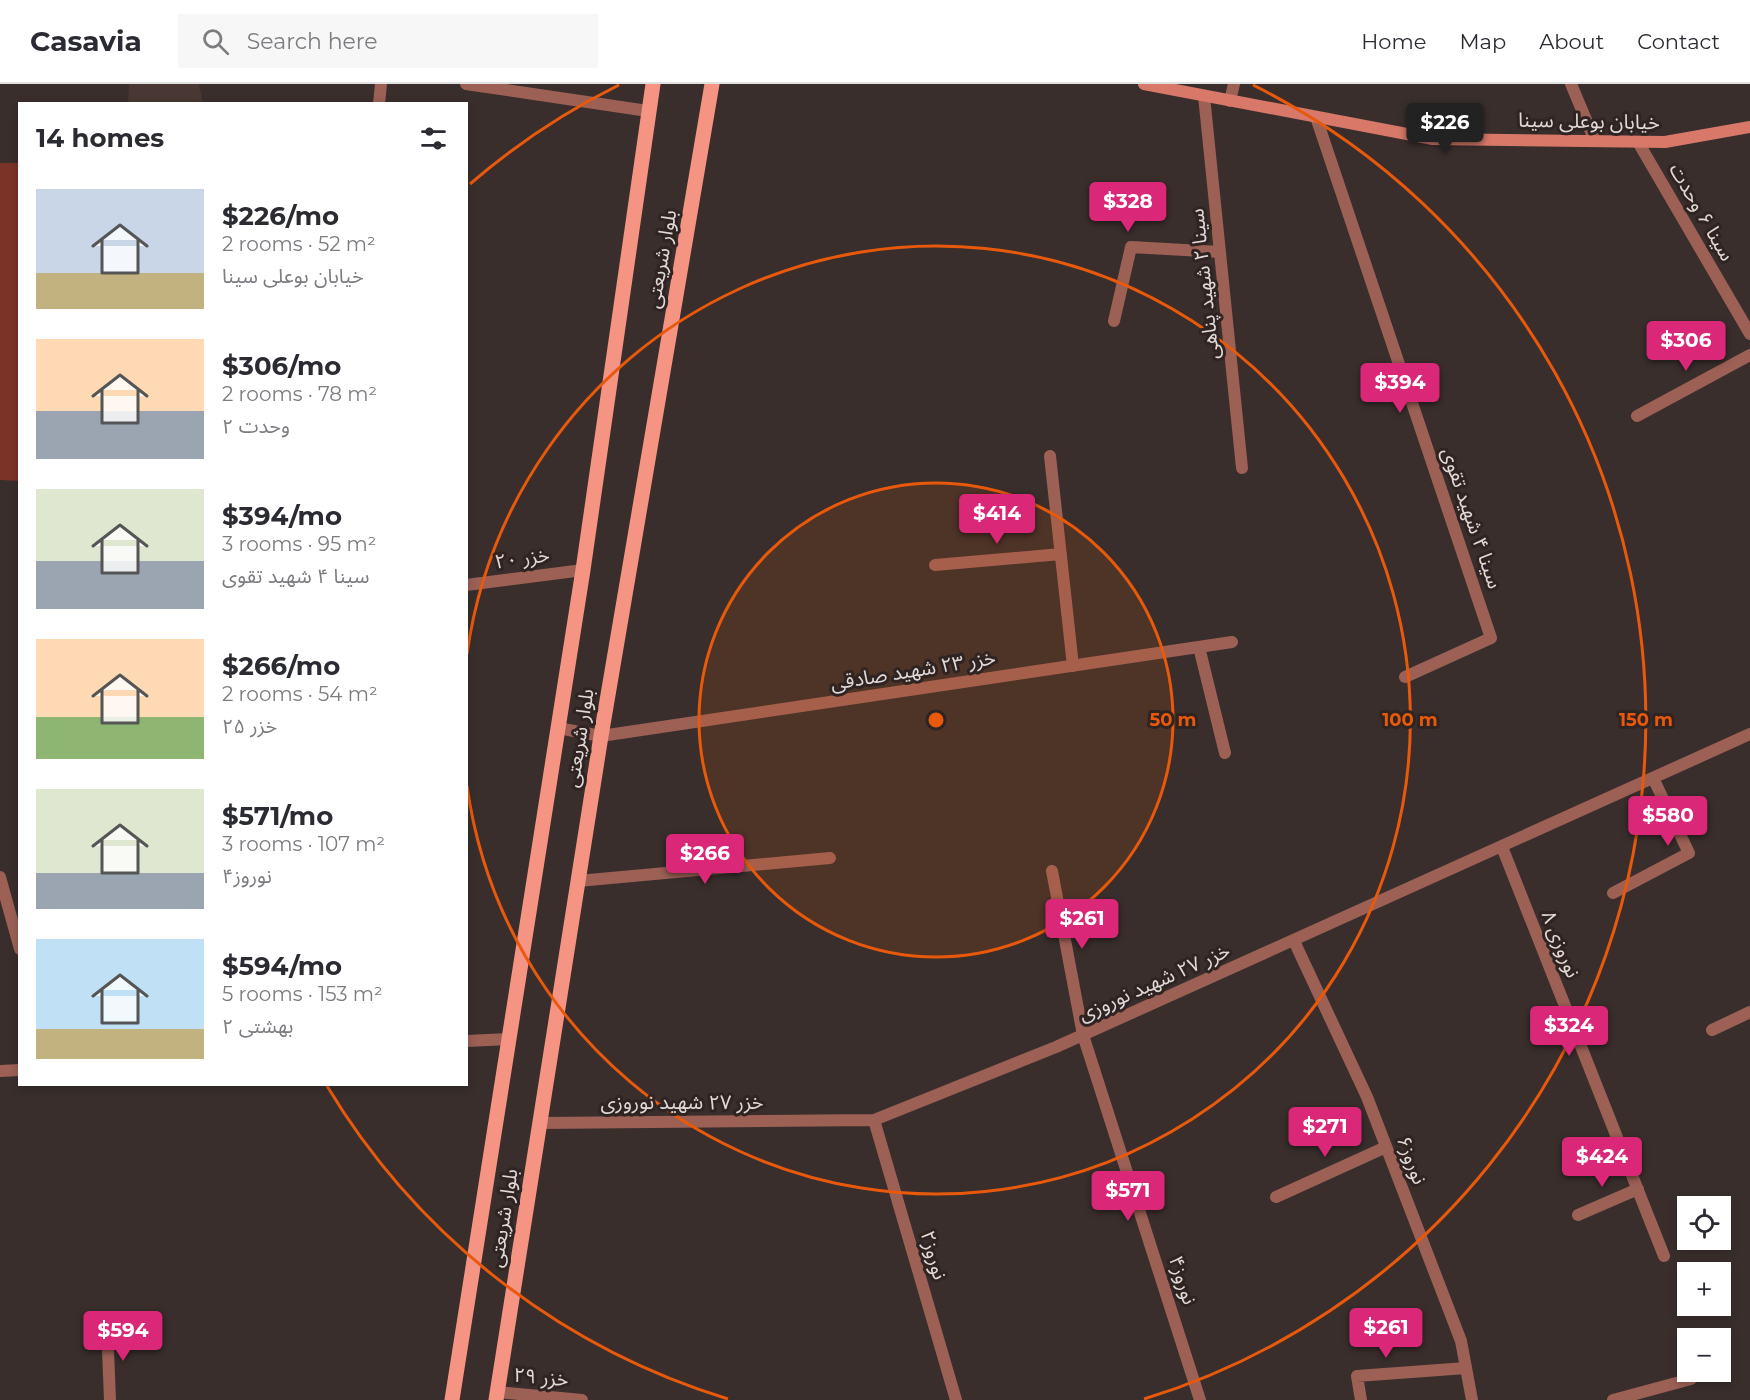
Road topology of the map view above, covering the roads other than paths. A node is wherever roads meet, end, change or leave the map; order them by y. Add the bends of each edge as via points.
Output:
1 (381, 84) edge
2 (466, 84) edge
3 (653, 84) edge
4 (712, 84) edge
5 (1144, 84) edge
6 (1234, 84) edge
7 (1571, 84) edge
8 (1204, 96) junction
9 (1230, 101) junction
10 (378, 102) edge
11 (648, 111) junction
12 (1316, 117) junction
13 (1750, 127) edge
14 (1595, 141) junction
15 (1638, 142) junction
16 (1220, 252) junction
17 (1114, 321) dead end
18 (1750, 334) edge
19 (1750, 355) edge
20 (1637, 416) dead end
21 (1050, 456) dead end
22 (1242, 468) dead end
23 (1061, 554) junction
24 (935, 565) dead end
25 (582, 570) junction
26 (468, 585) edge
27 (1232, 642) dead end
28 (1199, 647) junction
29 (1073, 666) junction
30 (1406, 677) dead end
31 (558, 728) junction
32 (1750, 734) edge
33 (601, 736) junction
34 (1225, 753) dead end
35 (1653, 778) junction
36 (1502, 847) junction
37 (830, 858) dead end
38 (1052, 871) dead end
39 (578, 881) junction
40 (1, 882) edge
41 (1613, 893) dead end
42 (1294, 941) junction
43 (18, 942) edge
44 (1750, 1012) edge
45 (1712, 1030) dead end
46 (1083, 1035) junction
47 (509, 1038) junction
48 (468, 1041) edge
49 (18, 1070) edge
50 (0, 1071) edge
51 (874, 1120) junction
52 (540, 1123) junction
53 (1386, 1147) junction
54 (1638, 1190) junction
55 (1276, 1197) dead end
56 (1578, 1215) dead end
57 (1664, 1256) dead end
58 (107, 1326) dead end
59 (1466, 1368) junction
60 (1680, 1382) edge
61 (496, 1396) edge
62 (110, 1400) edge
63 (452, 1400) edge
64 (582, 1400) edge
65 (956, 1400) edge
66 (1200, 1400) edge
67 (1361, 1400) edge
68 (1472, 1400) edge
69 (1613, 1400) edge

1 - 10 street
2 - 11 street
3 - 11 main road, بلوار شریعتی
4 - 33 main road, بلوار شریعتی
5 - 8 main road, خیابان بوعلی سینا
6 - 9 street
7 - 14 street
8 - 9 main road, خیابان بوعلی سینا
8 - 16 street, سینا ۲ شهید پناهی
9 - 12 main road, خیابان بوعلی سینا
11 - 25 main road, بلوار شریعتی
12 - 14 main road, خیابان بوعلی سینا via 1433,139
12 - 30 street, سینا ۴ شهید تقوی via 1491,638
13 - 15 main road, خیابان بوعلی سینا via 1665,142
14 - 15 main road, خیابان بوعلی سینا
15 - 18 street, سینا ۶ وحدت
16 - 17 street via 1131,247
16 - 22 street, سینا ۲ شهید پناهی
19 - 20 street
21 - 23 street
23 - 24 street
23 - 29 street
25 - 26 street, خزر ۲۰
25 - 31 main road, بلوار شریعتی
27 - 28 street, خزر ۲۳ شهید صادقی
28 - 29 street, خزر ۲۳ شهید صادقی
28 - 34 street
29 - 33 street, خزر ۲۳ شهید صادقی
31 - 33 street, خزر ۲۳ شهید صادقی
31 - 47 main road, بلوار شریعتی
32 - 35 street, خزر ۲۷ شهید نوروزی
33 - 39 main road, بلوار شریعتی
35 - 36 street, خزر ۲۷ شهید نوروزی
35 - 41 street via 1689,853
36 - 42 street, خزر ۲۷ شهید نوروزی
36 - 54 street, نوروزی ۸
37 - 39 street
38 - 46 street, نوروز۴
39 - 52 main road, بلوار شریعتی
40 - 43 street
42 - 46 street, خزر ۲۷ شهید نوروزی
42 - 53 street, نوروز۶ via 1367,1097
44 - 45 street
46 - 51 street, خزر ۲۷ شهید نوروزی
46 - 66 street, نوروز۴
47 - 48 street
47 - 63 main road, بلوار شریعتی
49 - 50 street
51 - 52 street, خزر ۲۷ شهید نوروزی
51 - 65 street, نوروز۲
52 - 61 main road, بلوار شریعتی
53 - 55 street
53 - 59 street, نوروز۶ via 1461,1341
54 - 56 street
54 - 57 street, نوروزی ۸
58 - 62 street
59 - 67 street via 1357,1376
59 - 68 street, نوروز۶
60 - 69 street
61 - 64 street, خزر ۲۹

